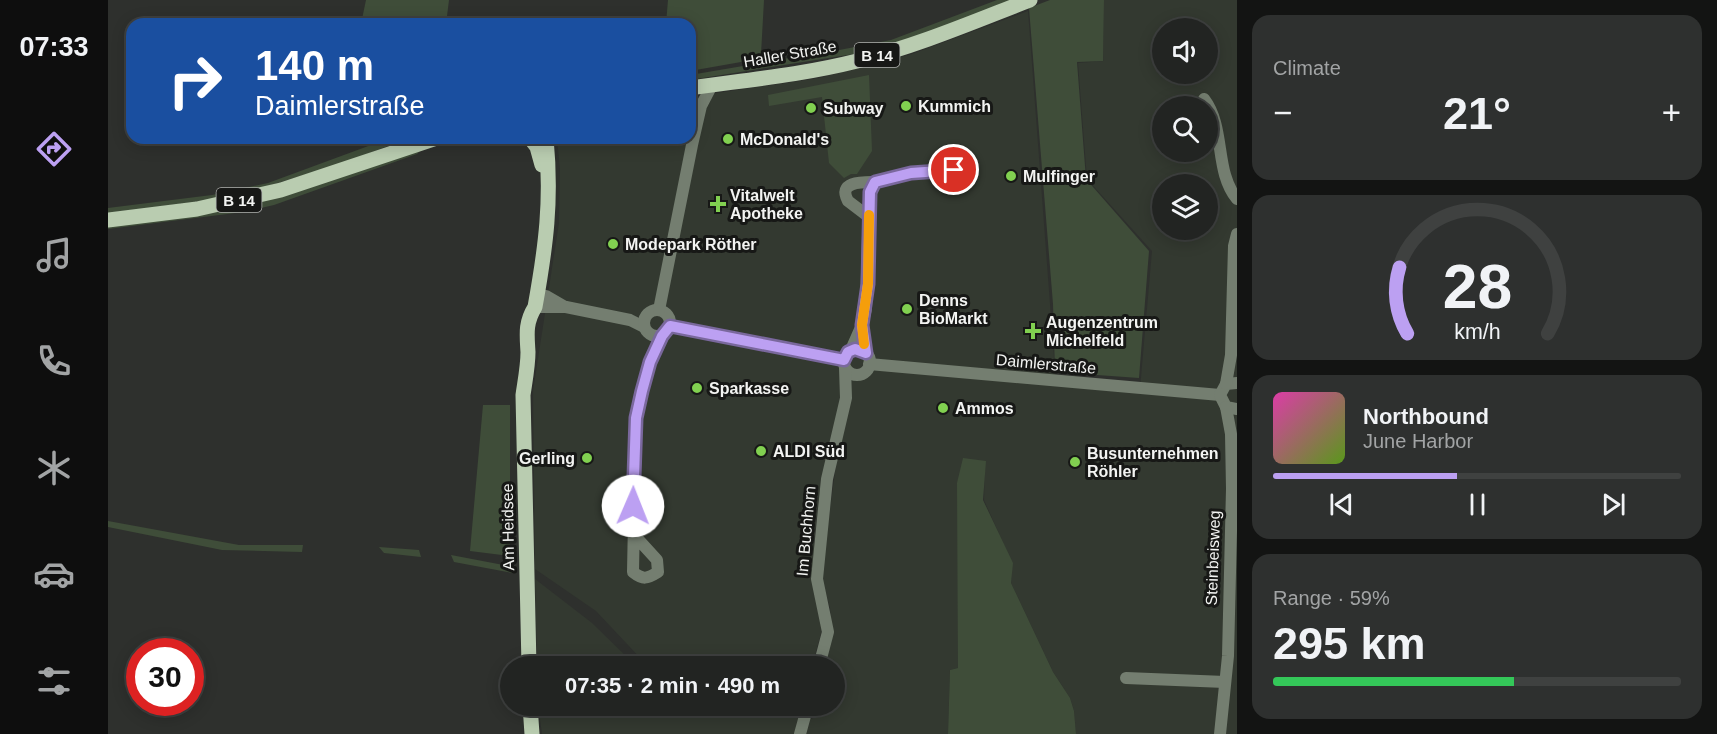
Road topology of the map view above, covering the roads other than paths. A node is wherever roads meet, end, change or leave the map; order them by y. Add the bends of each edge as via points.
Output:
1 (1030, 0) edge
2 (712, 85) junction
3 (696, 87) edge
4 (696, 124) edge
5 (1218, 139) edge
6 (419, 144) edge
7 (533, 144) edge
8 (546, 144) edge
9 (690, 144) edge
10 (954, 170) dead end
11 (875, 182) junction
12 (1237, 200) edge
13 (869, 217) junction
14 (108, 220) edge
15 (1237, 234) edge
16 (548, 236) junction
17 (536, 300) junction
18 (659, 310) junction
19 (645, 325) junction
20 (862, 325) junction
21 (666, 331) junction
22 (1231, 356) junction
23 (847, 359) junction
24 (650, 362) junction
25 (865, 364) junction
26 (1237, 370) edge
27 (1228, 387) edge
28 (846, 398) junction
29 (1232, 408) edge
30 (1237, 420) edge
31 (1231, 434) junction
32 (636, 537) dead end
33 (529, 656) edge
34 (822, 656) edge
35 (1126, 678) dead end
36 (1225, 687) junction
37 (1237, 694) edge
38 (531, 716) edge
39 (805, 716) edge
40 (532, 734) edge
41 (800, 734) edge
42 (1220, 734) edge

1 - 2 main road, Haller Straße / B 14 via 857,61
2 - 3 main road, Haller Straße / B 14
2 - 4 street
5 - 12 street via 1227,184
6 - 14 main road, B 14 via 281,190 197,209
7 - 16 main road via 540,156
8 - 16 main road
9 - 18 street
10 - 11 street via 911,173
11 - 13 street, Im Buchhorn via 869,199
11 - 13 street via 853,182 845,192 848,201
13 - 20 street, Im Buchhorn via 868,284
15 - 22 street
16 - 17 main road, Am Heidsee
17 - 19 street via 546,296 566,307
17 - 33 main road, Am Heidsee via 538,318 528,352 523,395
18 - 19 street via 650,311
18 - 21 street via 667,315
19 - 21 street via 653,336
19 - 24 street
20 - 23 street, Im Buchhorn
20 - 25 street, Im Buchhorn
21 - 23 street
21 - 24 street
22 - 26 street
22 - 27 street
23 - 25 street via 859,349
23 - 25 street via 852,374
23 - 28 street, Im Buchhorn
24 - 32 street via 636,418
25 - 27 street, Daimlerstraße
25 - 28 street, Im Buchhorn
27 - 29 street, Steinbeisweg
28 - 34 street, Im Buchhorn via 827,479 819,551 817,579 828,632
29 - 31 street, Steinbeisweg
30 - 31 street, Steinbeisweg
31 - 36 street, Steinbeisweg
35 - 36 street
36 - 37 street
36 - 42 street, Steinbeisweg
38 - 40 main road
39 - 41 street

